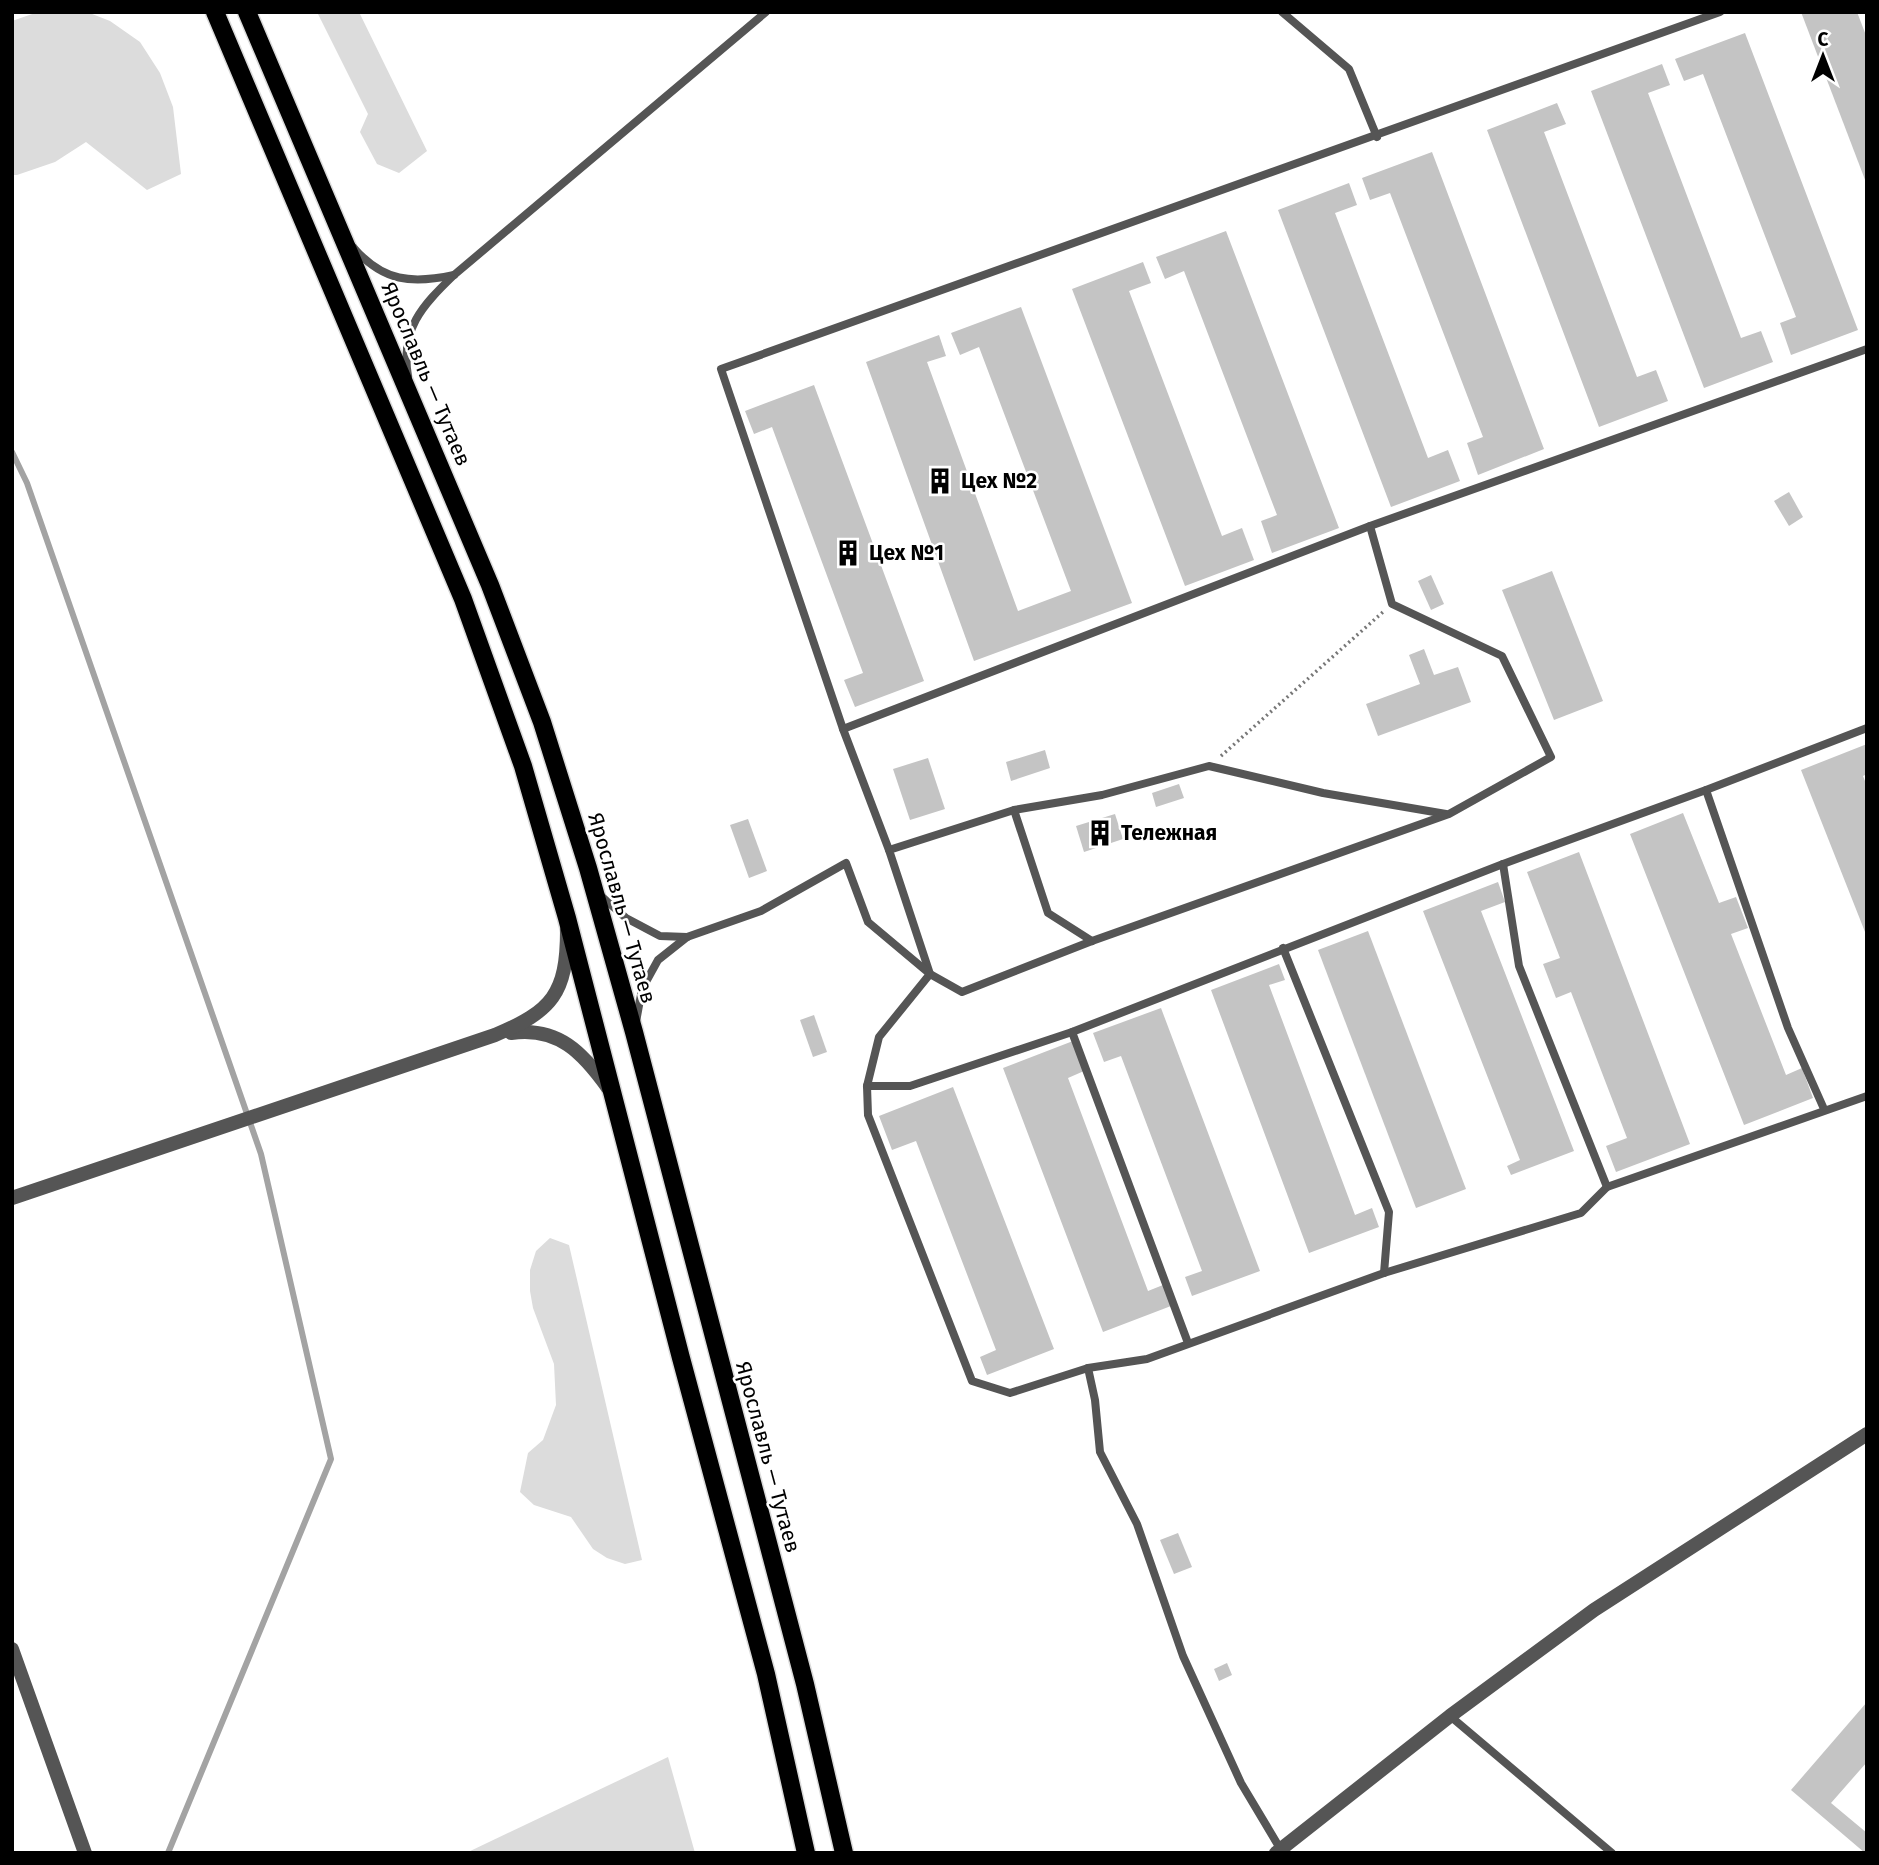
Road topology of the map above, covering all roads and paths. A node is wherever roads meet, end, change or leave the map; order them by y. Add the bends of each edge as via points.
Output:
1 (215, 12) edge
2 (247, 12) edge
3 (766, 12) edge
4 (1282, 12) edge
5 (1720, 12) edge
6 (1377, 137) junction
7 (342, 234) junction
8 (454, 275) junction
9 (1867, 349) edge
10 (411, 395) junction
11 (1370, 526) junction
12 (1392, 604) junction
13 (1867, 728) edge
14 (843, 729) junction
15 (1209, 766) junction
16 (1706, 790) junction
17 (1014, 810) junction
18 (1449, 814) junction
19 (889, 850) junction
20 (1503, 864) junction
21 (588, 868) junction
22 (567, 918) junction
23 (687, 937) junction
24 (1092, 941) junction
25 (1283, 948) junction
26 (930, 974) junction
27 (634, 1032) junction
28 (1072, 1032) junction
29 (495, 1035) junction
30 (867, 1086) junction
31 (612, 1093) junction
32 (1867, 1096) edge
33 (1824, 1109) junction
34 (1607, 1187) junction
35 (12, 1198) edge
36 (1384, 1273) junction
37 (1188, 1343) junction
38 (1088, 1368) junction
39 (1867, 1434) edge
40 (12, 1649) edge
41 (1450, 1716) junction
42 (1278, 1851) edge
43 (85, 1853) edge
44 (806, 1853) edge
45 (844, 1853) edge
46 (1612, 1853) edge

1 - 22 main road via 463,599 523,766
2 - 7 main road, Ярославль — Тутаев
3 - 8 lane
4 - 6 lane via 1349,69
5 - 6 lane
6 - 14 lane via 721,369
7 - 8 lane via 360,256 398,278 424,282
7 - 10 main road, Ярославль — Тутаев
8 - 10 lane via 426,302 413,323 407,368
9 - 11 lane
10 - 21 main road, Ярославль — Тутаев via 537,710
11 - 12 lane
11 - 14 lane
12 - 15 path
12 - 18 lane via 1502,656 1551,757
13 - 16 lane
14 - 19 lane
15 - 17 lane via 1102,795
15 - 18 lane via 1323,793
16 - 20 lane
16 - 33 lane via 1788,1028
17 - 19 lane
17 - 24 lane via 1048,913
18 - 24 lane
19 - 26 lane
20 - 25 lane
20 - 34 lane via 1519,966
21 - 23 lane via 603,899 626,918 660,936
21 - 27 main road, Ярославль — Тутаев
22 - 29 street via 559,988 528,1021
22 - 31 main road
23 - 26 lane via 761,911 846,863 868,922
23 - 27 lane via 658,960 642,989
24 - 26 lane via 962,992
25 - 28 lane
25 - 36 lane via 1389,1212
26 - 30 lane via 878,1037
27 - 45 main road, Ярославль — Тутаев via 805,1685
28 - 30 lane via 910,1086
28 - 37 lane
29 - 31 street via 544,1034 570,1045 589,1060
29 - 35 street
30 - 38 lane via 868,1115 972,1381 1010,1393
31 - 44 main road via 766,1674
32 - 33 lane
33 - 34 lane
34 - 36 lane via 1581,1213
36 - 37 lane
37 - 38 lane via 1147,1359
38 - 42 lane via 1100,1452 1137,1524 1183,1656
39 - 41 street via 1594,1610
40 - 43 street
41 - 42 street
41 - 46 lane

